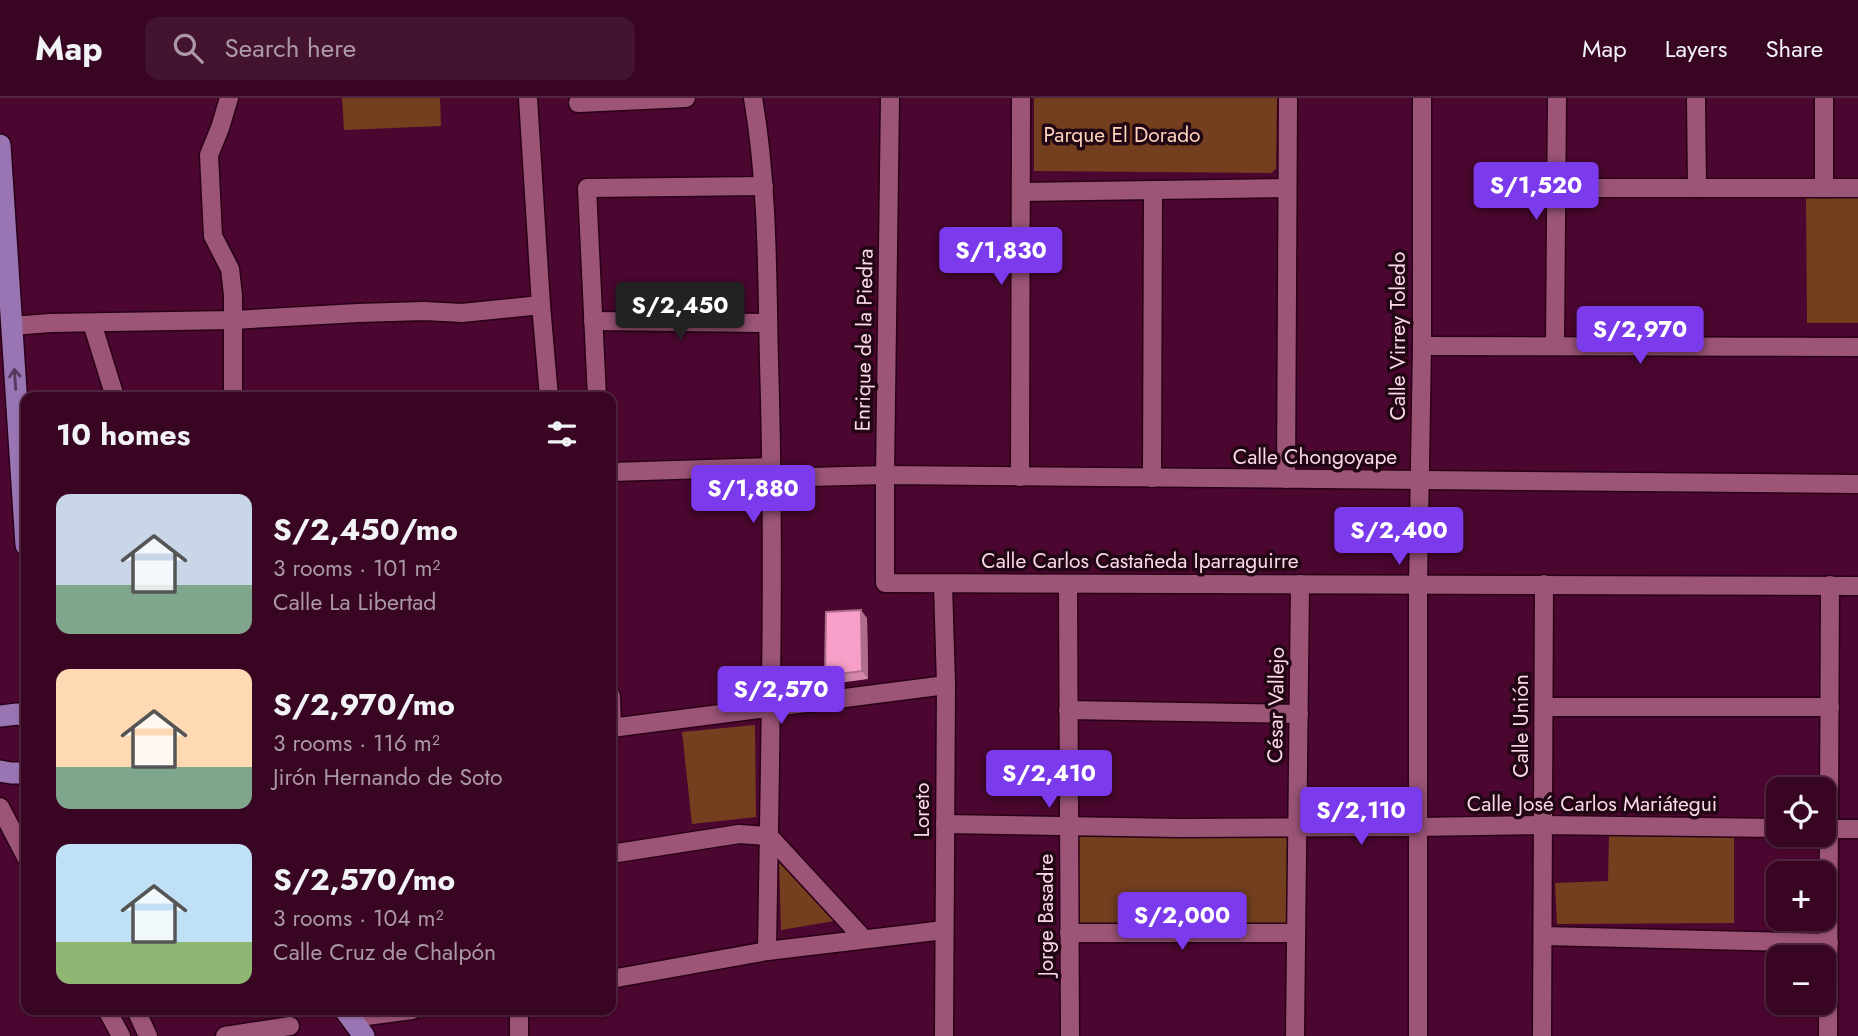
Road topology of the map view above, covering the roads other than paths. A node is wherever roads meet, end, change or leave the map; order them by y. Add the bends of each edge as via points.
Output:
1 (229, 98) edge
2 (528, 98) edge
3 (686, 98) edge
4 (753, 98) edge
5 (890, 98) edge
6 (1021, 98) edge
7 (1288, 98) edge
8 (1422, 98) edge
9 (1557, 98) edge
10 (1696, 98) edge
11 (1824, 98) edge
12 (578, 103) dead end
13 (0, 145) edge
14 (764, 186) junction
15 (1287, 188) junction
16 (1556, 188) junction
17 (1697, 188) junction
18 (1824, 188) junction
19 (1858, 188) edge
20 (1153, 190) junction
21 (1021, 192) junction
22 (541, 304) junction
23 (233, 320) junction
24 (593, 321) junction
25 (92, 323) junction
26 (768, 323) junction
27 (12, 326) junction
28 (1422, 346) junction
29 (1555, 346) junction
30 (1858, 347) edge
31 (113, 392) edge
32 (233, 392) edge
33 (549, 392) edge
34 (597, 392) edge
35 (21, 459) edge
36 (616, 472) edge
37 (772, 473) junction
38 (885, 475) junction
39 (1020, 477) junction
40 (1152, 478) junction
41 (1286, 479) junction
42 (1419, 480) junction
43 (1858, 484) edge
44 (885, 583) joint
45 (943, 584) junction
46 (1068, 584) junction
47 (1300, 584) junction
48 (1418, 584) junction
49 (1544, 584) junction
50 (1830, 585) junction
51 (1858, 586) edge
52 (946, 685) junction
53 (1830, 706) junction
54 (1544, 707) junction
55 (771, 708) junction
56 (1068, 710) junction
57 (21, 715) edge
58 (1299, 715) junction
59 (0, 716) edge
60 (616, 727) edge
61 (0, 771) edge
62 (21, 773) edge
63 (1828, 777) edge
64 (0, 808) edge
65 (945, 824) junction
66 (1068, 825) junction
67 (1543, 825) junction
68 (1418, 827) junction
69 (1297, 828) junction
70 (1766, 828) edge
71 (1836, 829) edge
72 (1858, 829) edge
73 (769, 836) junction
74 (1826, 847) edge
75 (21, 848) edge
76 (616, 853) edge
77 (944, 930) junction
78 (1069, 933) junction
79 (1296, 933) junction
80 (1543, 936) junction
81 (864, 939) junction
82 (1829, 943) junction
83 (767, 951) junction
84 (616, 978) edge
85 (110, 1015) edge
86 (138, 1015) edge
87 (349, 1015) edge
88 (519, 1015) edge
89 (290, 1024) edge
90 (121, 1036) edge
91 (148, 1036) edge
92 (225, 1036) edge
93 (364, 1036) edge
94 (519, 1036) edge
95 (944, 1036) edge
96 (1070, 1036) edge
97 (1296, 1036) edge
98 (1419, 1036) edge
99 (1542, 1036) edge
100 (1828, 1036) edge

1 - 23 street via 208,155 214,236 230,269
2 - 22 street
3 - 12 street
4 - 14 street
5 - 38 street, Enrique de la Piedra
6 - 21 street
7 - 15 street
8 - 28 street, Calle Virrey Toledo
9 - 16 street
10 - 17 street
11 - 18 street
13 - 27 main road
14 - 24 street via 587,188
14 - 26 street
15 - 20 street
15 - 41 street
16 - 17 street
16 - 29 street
17 - 18 street
18 - 19 street
20 - 21 street
20 - 40 street
21 - 39 street
22 - 23 street via 463,313
22 - 33 street
23 - 25 street
23 - 32 street
24 - 26 street
24 - 34 street
25 - 27 street
25 - 31 street
26 - 37 street
35 -> 27 main road
28 - 29 street
28 - 42 street, Calle Virrey Toledo
29 - 30 street
36 - 37 street, Calle Chongoyape
37 - 38 street, Calle Chongoyape
37 - 55 street
38 - 39 street, Calle Chongoyape
38 - 44 street, Enrique de la Piedra
39 - 40 street, Calle Chongoyape
40 - 41 street, Calle Chongoyape
41 - 42 street, Calle Chongoyape
42 - 43 street, Calle Chongoyape
42 - 48 street, Calle Virrey Toledo
44 - 45 street, Calle Carlos Castañeda Iparraguirre
45 - 46 street, Calle Carlos Castañeda Iparraguirre
45 - 52 street, Loreto
46 - 47 street, Calle Carlos Castañeda Iparraguirre
46 - 56 street, Jorge Basadre
47 - 48 street, Calle Carlos Castañeda Iparraguirre
47 - 58 street, César Vallejo
48 - 49 street, Calle Carlos Castañeda Iparraguirre
48 - 68 street, Calle Virrey Toledo
49 - 50 street, Calle Carlos Castañeda Iparraguirre
49 - 54 street, Calle Unión
50 - 51 street, Calle Carlos Castañeda Iparraguirre
50 - 53 street
52 - 55 street
52 - 65 street, Loreto
53 - 54 street
53 - 63 street
54 - 67 street, Calle Unión
55 - 60 street
55 - 73 street
56 - 58 street
56 - 66 street, Jorge Basadre
57 - 59 main road
58 - 69 street, César Vallejo
61 - 62 main road
64 - 75 street
65 - 66 street, Calle José Carlos Mariátegui
65 - 77 street, Loreto
66 - 69 street, Calle José Carlos Mariátegui
66 - 78 street, Jorge Basadre
67 - 68 street, Calle José Carlos Mariátegui
67 - 70 street, Calle José Carlos Mariátegui
67 - 80 street, Calle Unión
68 - 69 street, Calle José Carlos Mariátegui
68 - 98 street, Calle Virrey Toledo
69 - 79 street, César Vallejo
71 - 72 street
73 - 76 street via 739,834
73 - 81 street
73 - 83 street
74 - 82 street
77 - 81 street
77 - 95 street, Loreto
78 - 79 street
78 - 96 street, Jorge Basadre
79 - 97 street, César Vallejo
80 - 82 street
80 - 99 street, Calle Unión
81 - 83 street
82 - 100 street
83 - 84 street
85 - 90 street
86 - 91 street
87 - 93 main road
88 - 94 street
89 - 92 street

